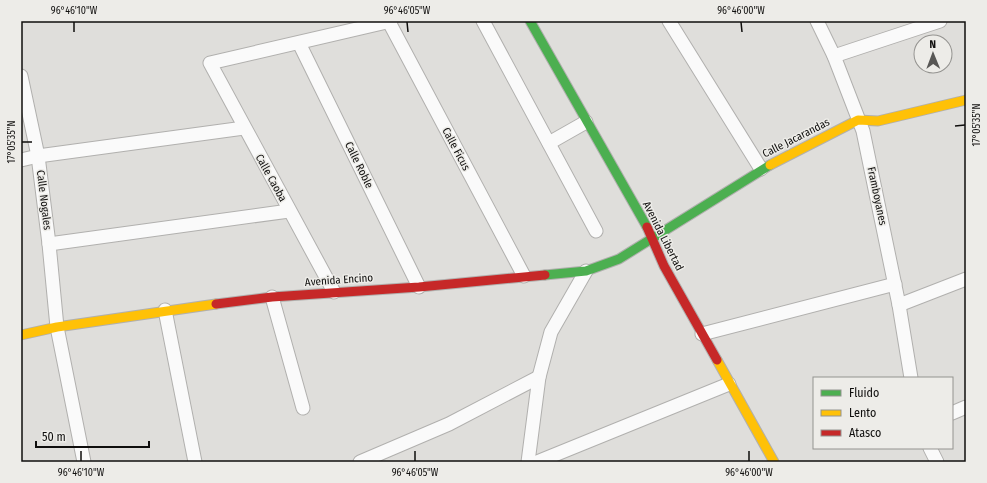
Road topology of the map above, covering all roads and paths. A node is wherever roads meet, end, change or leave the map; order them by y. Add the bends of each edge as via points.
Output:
1 (390, 21) edge
2 (484, 21) edge
3 (530, 21) edge
4 (669, 21) edge
5 (816, 21) edge
6 (940, 21) edge
7 (299, 43) junction
8 (834, 56) junction
9 (21, 76) edge
10 (966, 100) edge
11 (858, 120) junction
12 (586, 122) junction
13 (244, 128) junction
14 (549, 143) junction
15 (38, 156) junction
16 (21, 160) edge
17 (761, 169) junction
18 (289, 211) junction
19 (596, 231) dead end
20 (652, 236) junction
21 (49, 244) junction
22 (586, 271) junction
23 (524, 276) junction
24 (966, 279) edge
25 (895, 284) junction
26 (418, 287) junction
27 (334, 292) junction
28 (272, 297) junction
29 (900, 305) junction
30 (165, 310) junction
31 (57, 327) junction
32 (702, 334) junction
33 (21, 335) edge
34 (911, 377) edge
35 (539, 378) junction
36 (729, 384) junction
37 (966, 407) edge
38 (303, 408) dead end
39 (953, 413) edge
40 (930, 449) edge
41 (84, 462) edge
42 (195, 462) edge
43 (360, 462) edge
44 (528, 462) edge
45 (537, 462) edge
46 (774, 462) edge
47 (937, 462) edge

1 - 7 street
1 - 23 street, Calle Ficus
2 - 14 street
3 - 12 street, Avenida Libertad
4 - 17 street
5 - 8 street, Framboyanes
6 - 8 street
7 - 13 street, Calle Caoba via 210,63
7 - 26 street, Calle Roble
8 - 11 street, Framboyanes
9 - 15 street, Calle Nogales
10 - 11 street, Calle Jacarandas via 878,121
11 - 17 street, Calle Jacarandas
11 - 25 street, Framboyanes via 863,131
12 - 14 street
12 - 20 street, Avenida Libertad
13 - 15 street
13 - 18 street, Calle Caoba
14 - 19 street
15 - 16 street
15 - 21 street, Calle Nogales
17 - 20 street, Calle Jacarandas
18 - 21 street
18 - 27 street, Calle Caoba
20 - 22 street, Avenida Encino via 619,259
20 - 32 street, Avenida Libertad via 664,266
21 - 31 street, Calle Nogales
22 - 23 street, Avenida Encino
22 - 35 street via 551,332
23 - 26 street, Avenida Encino
24 - 29 street
25 - 29 street, Framboyanes
25 - 32 street
26 - 27 street, Avenida Encino
27 - 28 street, Avenida Encino
28 - 30 street, Avenida Encino
28 - 38 street
29 - 34 street, Framboyanes
30 - 31 street, Avenida Encino
30 - 42 street
31 - 33 street, Avenida Encino
31 - 41 street, Calle Nogales
32 - 36 street, Avenida Libertad
35 - 43 street via 448,424
35 - 44 street
36 - 45 street
36 - 46 street, Avenida Libertad
37 - 39 street
40 - 47 street

